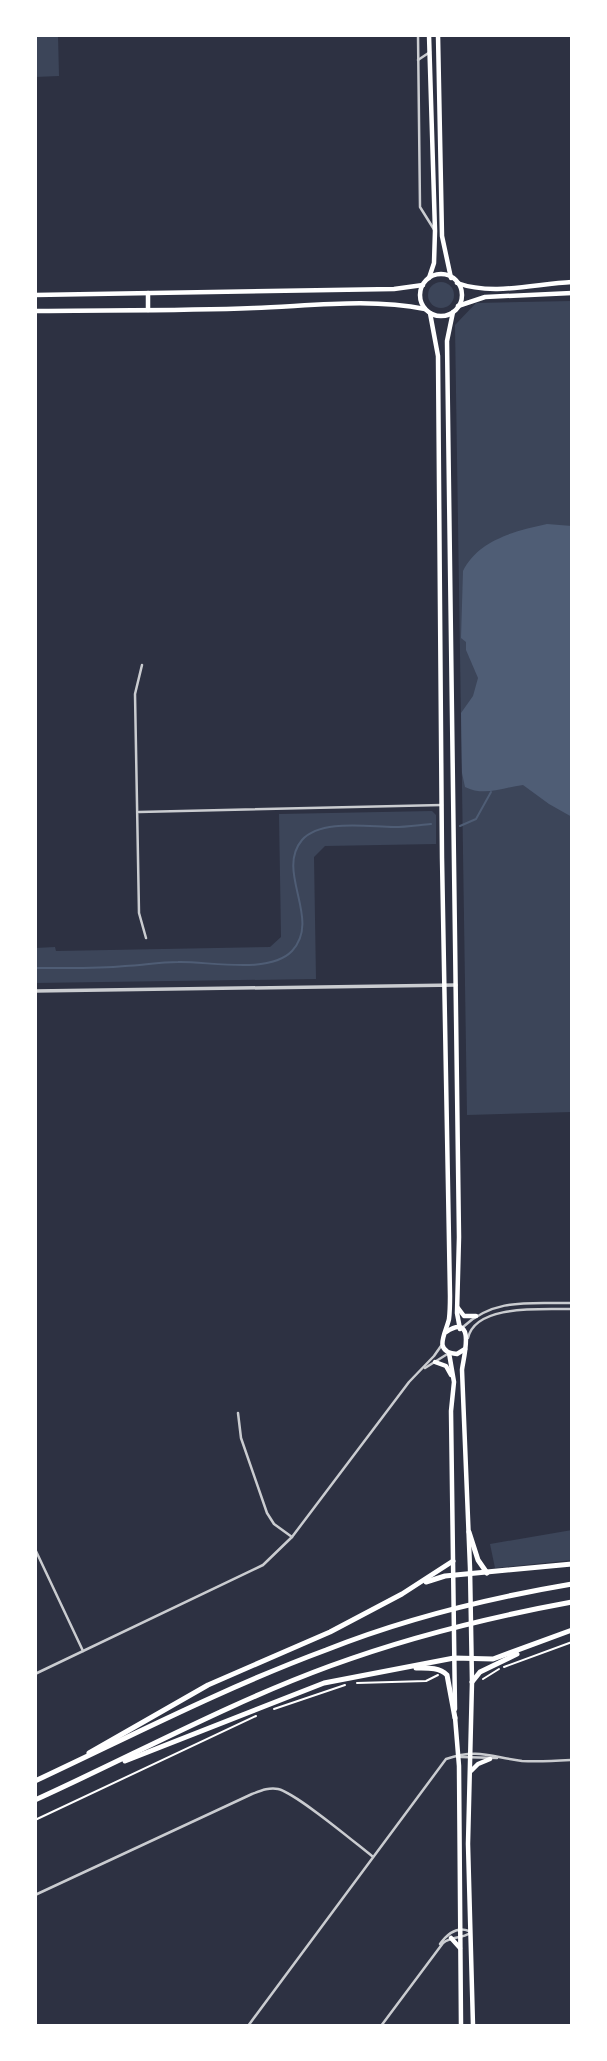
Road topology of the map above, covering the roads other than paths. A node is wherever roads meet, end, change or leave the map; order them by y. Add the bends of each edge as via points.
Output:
1 (418, 35) edge
2 (429, 35) edge
3 (438, 35) edge
4 (430, 52) junction
5 (418, 60) junction
6 (435, 231) junction
7 (429, 278) junction
8 (451, 278) junction
9 (572, 282) edge
10 (457, 283) junction
11 (423, 285) junction
12 (148, 293) junction
13 (572, 293) edge
14 (35, 295) edge
15 (458, 306) junction
16 (425, 309) junction
17 (148, 310) junction
18 (35, 311) edge
19 (453, 312) junction
20 (430, 313) junction
21 (142, 665) dead end
22 (453, 805) junction
23 (443, 806) junction
24 (139, 812) junction
25 (146, 938) dead end
26 (445, 985) junction
27 (456, 985) junction
28 (35, 991) edge
29 (572, 1303) edge
30 (457, 1308) junction
31 (572, 1309) edge
32 (476, 1316) junction
33 (460, 1330) junction
34 (446, 1332) junction
35 (468, 1340) junction
36 (442, 1343) junction
37 (466, 1349) junction
38 (449, 1353) junction
39 (435, 1362) junction
40 (420, 1370) junction
41 (454, 1382) junction
42 (238, 1413) dead end
43 (469, 1532) junction
44 (292, 1537) junction
45 (35, 1549) edge
46 (453, 1561) junction
47 (572, 1564) edge
48 (487, 1573) junction
49 (470, 1574) junction
50 (453, 1575) junction
51 (572, 1584) edge
52 (410, 1590) junction
53 (572, 1602) edge
54 (572, 1630) edge
55 (555, 1636) junction
56 (83, 1651) junction
57 (454, 1658) junction
58 (471, 1658) junction
59 (406, 1668) junction
60 (35, 1674) edge
61 (471, 1682) junction
62 (455, 1718) junction
63 (470, 1755) junction
64 (458, 1756) junction
65 (499, 1758) junction
66 (490, 1759) junction
67 (572, 1760) edge
68 (65, 1767) junction
69 (90, 1775) junction
70 (470, 1775) junction
71 (35, 1781) edge
72 (35, 1800) edge
73 (372, 1856) junction
74 (35, 1895) edge
75 (460, 1922) junction
76 (460, 1929) junction
77 (453, 1932) junction
78 (471, 1932) junction
79 (451, 1938) junction
80 (460, 1938) junction
81 (460, 1948) junction
82 (433, 1956) junction
83 (248, 2026) edge
84 (381, 2026) edge
85 (461, 2026) edge
86 (473, 2026) edge

1 - 5 street
2 - 4 main road
3 - 8 main road via 442,236
4 - 5 street
4 - 6 main road
5 - 6 street via 420,207
6 - 7 main road
7 - 8 main road
7 - 11 main road
8 - 10 main road
9 - 10 main road via 496,289
10 - 15 main road
11 - 12 main road
11 - 16 main road via 420,295
12 - 14 main road
12 - 17 main road
13 - 15 main road via 498,295
15 - 19 main road
16 - 17 main road via 368,304
16 - 20 main road
17 - 18 main road
19 - 20 main road
19 - 22 main road via 447,341
20 - 23 main road via 438,356
21 - 24 street via 135,694
22 - 23 main road
22 - 27 main road
23 - 24 street
23 - 26 main road
24 - 25 street via 139,913
26 - 27 street
26 - 28 street
26 - 34 main road via 450,1296
27 - 30 main road
29 - 32 street via 499,1306
30 - 32 main road via 464,1316
30 - 33 main road
31 - 35 street via 495,1314 472,1328
32 - 33 street
33 - 34 main road
33 - 35 main road
34 - 36 main road
35 - 37 main road
36 - 38 main road
36 - 40 street
37 - 38 main road
37 - 43 main road via 462,1370
38 - 39 street
38 - 41 main road
39 - 40 street
39 - 41 main road via 446,1366
40 - 44 street
41 - 46 main road
42 - 44 street via 267,1513
43 - 48 highway
43 - 49 main road
44 - 56 street via 263,1565
45 - 56 street
46 - 50 main road
46 - 52 highway
47 - 48 highway
48 - 49 highway
49 - 50 highway
49 - 58 main road
50 - 52 highway
50 - 57 main road
51 - 68 highway via 378,1632 279,1668
52 - 68 highway via 330,1632 208,1685
53 - 69 highway via 383,1647 290,1681
54 - 55 highway
55 - 58 highway via 492,1659
55 - 61 highway via 484,1670
56 - 60 street
57 - 58 highway
57 - 59 highway
57 - 62 main road
58 - 61 main road
59 - 62 highway via 445,1672
59 - 69 highway via 311,1687
61 - 63 main road
62 - 64 main road
63 - 64 street
63 - 65 street via 477,1752
63 - 66 street
63 - 70 main road
64 - 73 street via 443,1761
64 - 75 main road
65 - 66 street
65 - 67 street
66 - 70 main road
68 - 71 highway
69 - 72 highway
70 - 78 main road
73 - 74 street via 295,1798 270,1788
73 - 83 street
75 - 76 main road
75 - 77 main road
76 - 77 street
76 - 78 street
76 - 80 main road
77 - 82 street
78 - 80 street
78 - 86 main road
79 - 80 street
79 - 81 main road
79 - 82 street
80 - 81 main road
81 - 85 main road
82 - 84 street

